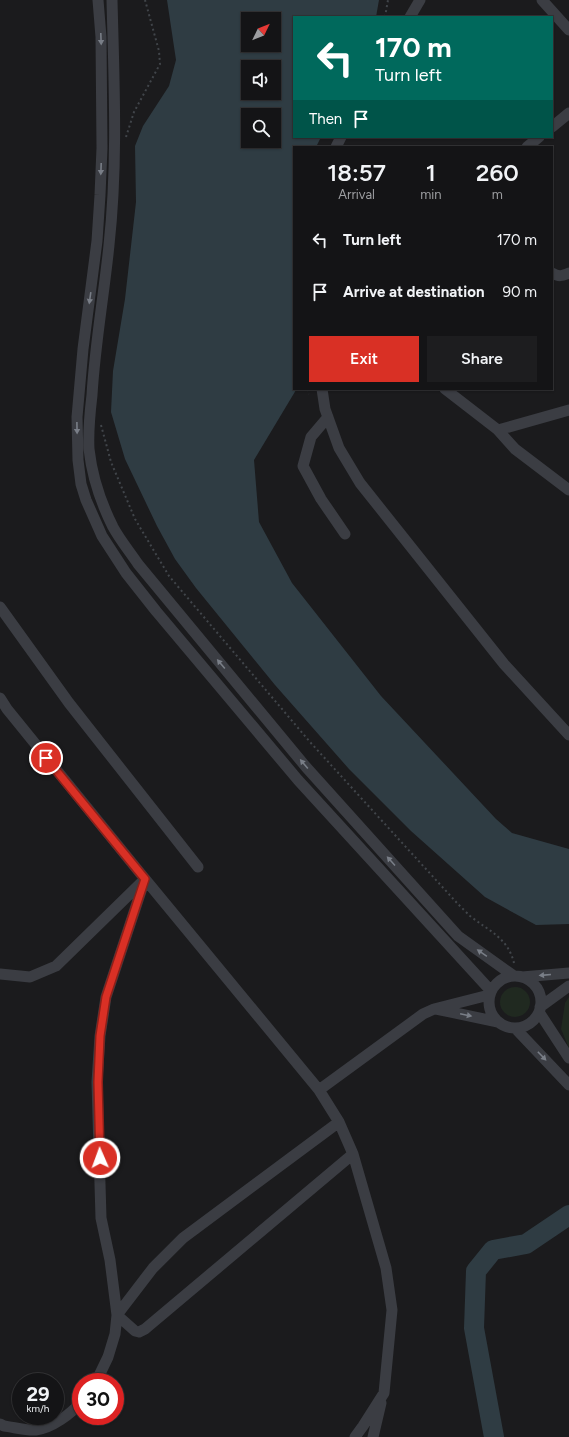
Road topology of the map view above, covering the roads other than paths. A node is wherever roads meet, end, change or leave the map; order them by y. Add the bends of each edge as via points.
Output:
1 (98, 0) edge
2 (112, 0) edge
3 (420, 0) edge
4 (542, 0) edge
5 (411, 16) edge
6 (569, 30) edge
7 (569, 113) edge
8 (553, 125) edge
9 (538, 138) edge
10 (528, 146) edge
11 (569, 273) edge
12 (553, 274) edge
13 (322, 390) edge
14 (446, 390) edge
15 (569, 410) edge
16 (328, 417) junction
17 (498, 430) junction
18 (569, 490) edge
19 (345, 534) dead end
20 (0, 607) edge
21 (0, 698) edge
22 (569, 735) edge
23 (198, 867) dead end
24 (145, 879) junction
25 (569, 972) edge
26 (0, 974) edge
27 (518, 976) junction
28 (569, 986) edge
29 (490, 993) junction
30 (434, 1009) junction
31 (540, 1010) junction
32 (498, 1022) junction
33 (515, 1028) junction
34 (569, 1058) edge
35 (569, 1085) edge
36 (319, 1090) junction
37 (339, 1122) junction
38 (353, 1154) junction
39 (117, 1315) junction
40 (100, 1373) edge
41 (384, 1393) junction
42 (72, 1411) edge
43 (0, 1424) edge
44 (355, 1437) edge
45 (373, 1437) edge

1 -> 29 street via 102,53 100,195 77,417 78,460 86,500 106,542 156,611 298,780
27 -> 2 street via 458,936 306,767 138,564 103,506 89,448 93,376 113,190 115,110
3 - 5 street
4 - 6 street
7 - 8 street
9 - 10 street
11 - 12 street via 562,277
13 - 16 street
14 - 17 street
15 - 17 street
16 - 19 street via 311,437 303,466 321,499
16 - 22 street via 338,448 372,499 504,664
17 - 18 street via 516,449
20 - 23 street via 69,703
21 - 24 street
24 - 26 street via 56,966 30,977
24 - 36 street
24 - 39 street via 106,997 100,1036 98,1082 102,1218
25 -> 27 street
27 - 29 street via 500,980
27 - 31 street via 535,985 541,999
28 - 31 street
29 - 30 street
29 - 32 street via 490,1010
30 -> 32 street
30 - 36 street via 403,1028
31 - 33 street via 534,1020
31 - 34 street
32 - 33 street via 503,1026
33 -> 35 street
36 - 37 street
37 - 38 street
37 - 39 street via 183,1238 154,1268
38 - 39 street via 145,1329 135,1331
38 - 41 street via 386,1268 392,1310
39 - 40 street via 115,1334
41 - 44 street
41 - 45 street
42 - 43 street via 57,1423 36,1430

